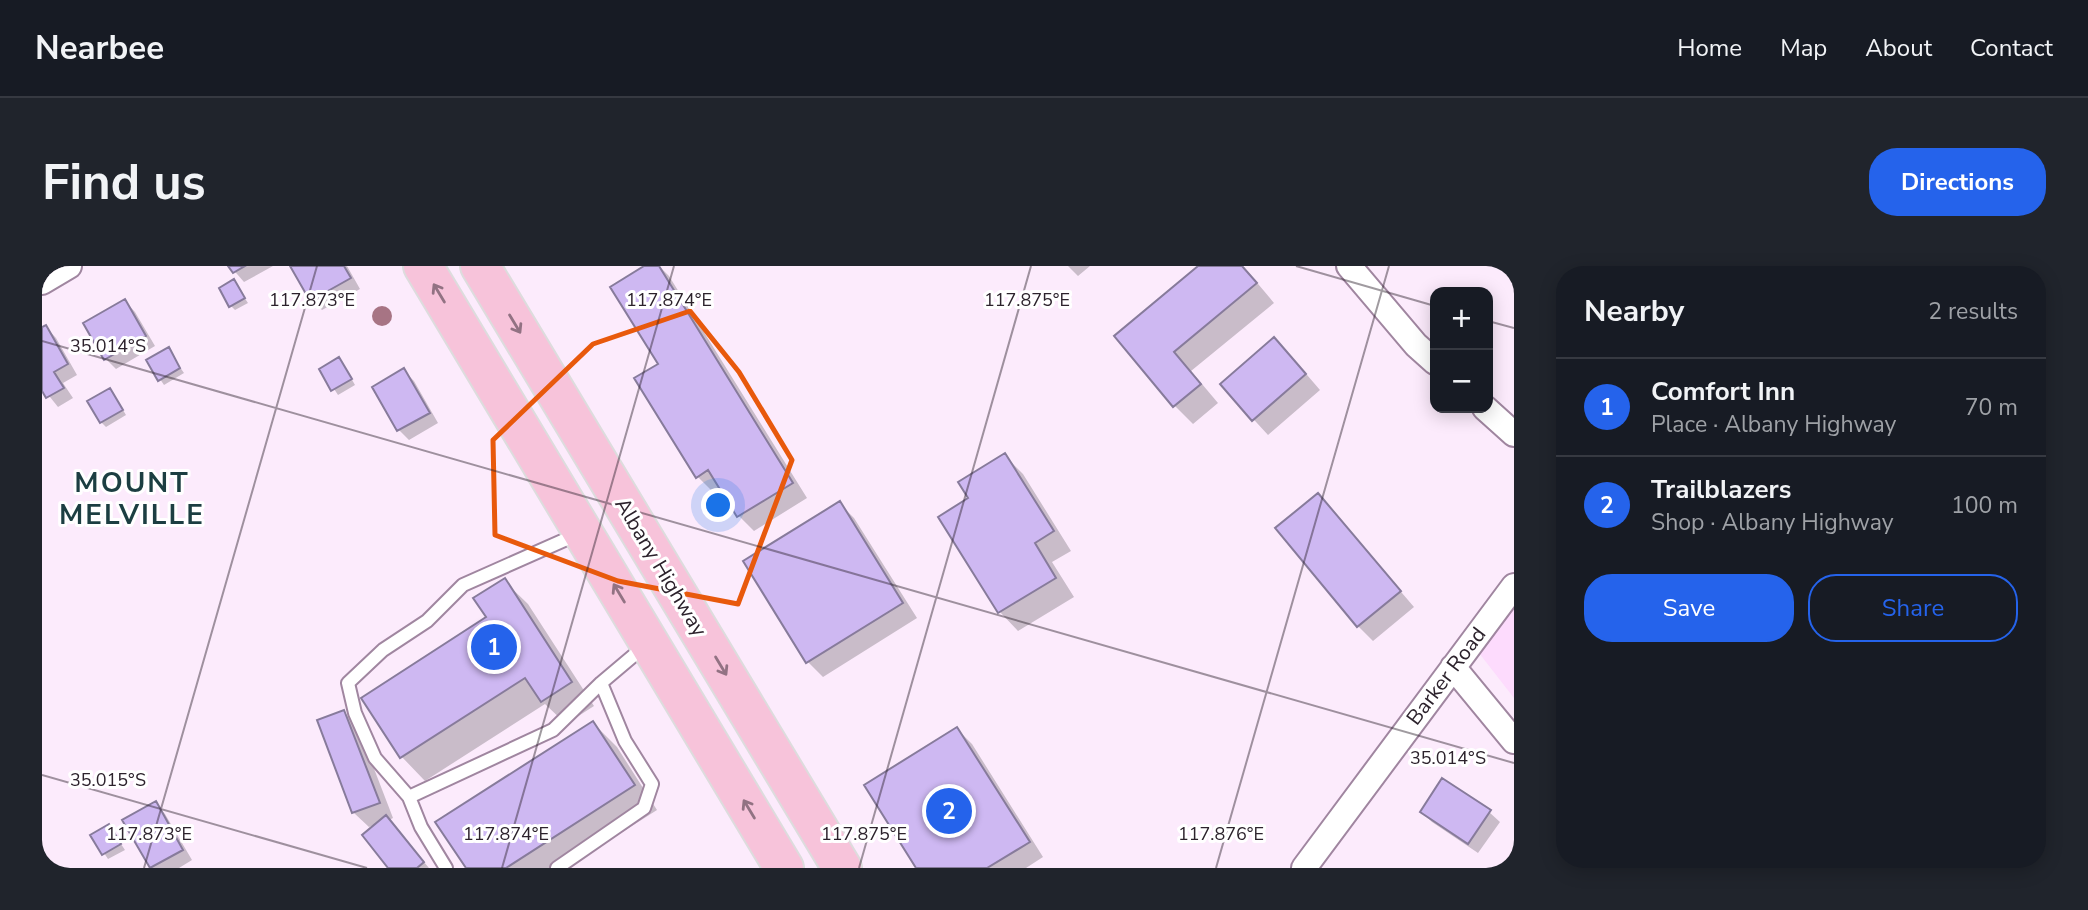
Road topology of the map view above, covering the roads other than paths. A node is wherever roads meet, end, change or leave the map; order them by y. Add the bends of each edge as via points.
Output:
1 (69, 266) edge
2 (423, 266) edge
3 (480, 266) edge
4 (1349, 266) edge
5 (42, 282) edge
6 (1430, 358) edge
7 (1491, 413) edge
8 (1514, 434) edge
9 (583, 532) junction
10 (1514, 586) edge
11 (649, 642) junction
12 (1453, 667) junction
13 (601, 683) junction
14 (1514, 741) edge
15 (409, 797) junction
16 (446, 868) edge
17 (557, 868) edge
18 (784, 868) edge
19 (842, 868) edge
20 (1304, 868) edge

1 - 5 street
9 -> 2 highway
3 -> 19 highway, Albany Highway
4 - 6 street
7 - 8 street
11 -> 9 highway
9 - 15 lane via 463,585 427,621 383,650 348,683 355,713 375,758
10 - 12 street, Barker Road
11 - 13 lane
18 -> 11 highway
12 - 14 street
12 - 20 street, Barker Road
13 - 15 lane via 553,730
13 - 17 lane via 625,741 652,784 644,808
15 - 16 lane

